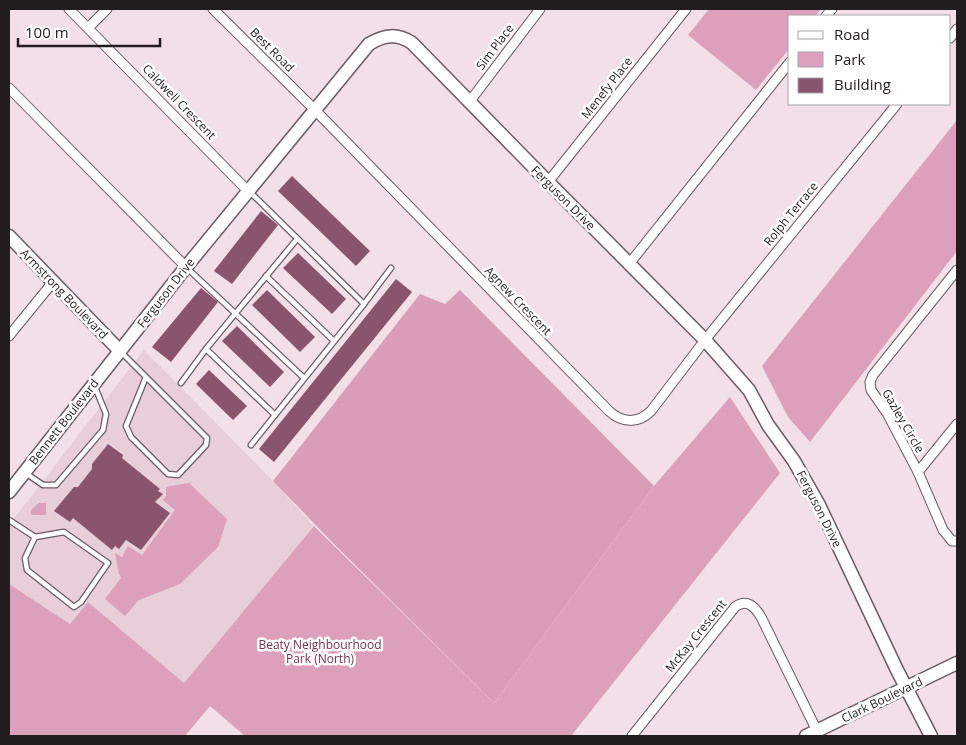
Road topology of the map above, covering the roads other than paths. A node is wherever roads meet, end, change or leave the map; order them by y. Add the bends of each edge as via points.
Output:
1 (69, 9) edge
2 (107, 9) edge
3 (213, 9) edge
4 (540, 9) edge
5 (686, 9) edge
6 (89, 27) junction
7 (788, 65) edge
8 (9, 88) edge
9 (470, 101) junction
10 (895, 105) edge
11 (314, 109) junction
12 (548, 182) junction
13 (248, 191) junction
14 (9, 236) edge
15 (297, 238) junction
16 (629, 264) junction
17 (186, 267) junction
18 (390, 268) dead end
19 (957, 270) edge
20 (266, 276) junction
21 (53, 282) junction
22 (364, 304) junction
23 (235, 313) junction
24 (9, 336) edge
25 (705, 340) junction
26 (334, 341) junction
27 (206, 349) junction
28 (120, 351) junction
29 (146, 376) junction
30 (304, 378) junction
31 (181, 383) dead end
32 (94, 384) junction
33 (275, 415) junction
34 (957, 424) edge
35 (251, 445) dead end
36 (25, 472) junction
37 (918, 472) junction
38 (9, 492) edge
39 (9, 520) edge
40 (35, 537) junction
41 (957, 541) edge
42 (957, 663) edge
43 (906, 688) junction
44 (812, 734) edge
45 (632, 736) edge
46 (931, 736) edge

1 - 6 street, Caldwell Crescent
2 - 6 street
3 - 11 street, Best Road
4 - 9 street, Sim Place
5 - 12 street, Menefy Place
6 - 13 street, Caldwell Crescent
7 - 16 street
8 - 17 street
9 - 11 street, Ferguson Drive via 412,42 393,35 369,44
9 - 12 street, Ferguson Drive
10 - 25 street, Rolph Terrace
11 - 13 street, Ferguson Drive
11 - 25 street, Agnew Crescent via 616,418 636,420 645,417
12 - 16 street, Ferguson Drive
13 - 15 lane
13 - 17 street, Ferguson Drive
14 - 21 street, Armstrong Boulevard
15 - 20 lane
15 - 22 lane
16 - 25 street, Ferguson Drive
17 - 23 lane
17 - 28 street, Ferguson Drive
18 - 22 lane
19 - 37 street, Gazley Circle via 870,382 873,395 887,413
20 - 23 lane
20 - 26 lane
21 - 24 street
21 - 28 street, Armstrong Boulevard
22 - 26 lane
23 - 27 lane
23 - 30 lane
25 - 43 street, Ferguson Drive via 748,390 794,461 819,505
26 - 30 lane
27 - 31 lane
27 - 33 lane
28 - 29 lane
28 - 32 street, Bennett Boulevard
29 - 29 lane via 207,438 206,445 178,475 168,474 130,437 126,426
30 - 33 lane
32 - 36 street, Bennett Boulevard
32 - 36 lane via 106,414 103,430 56,485 43,485
33 - 35 lane
34 - 37 street
36 - 38 street, Bennett Boulevard
37 - 41 street, Gazley Circle via 943,530 952,541
39 - 40 lane
40 - 40 lane via 25,558 27,570 74,607 108,564 64,532
42 - 43 street, Clark Boulevard
43 - 44 street, Clark Boulevard
43 - 46 street, Ferguson Drive
44 - 45 street, McKay Crescent via 762,618 754,606 740,603

